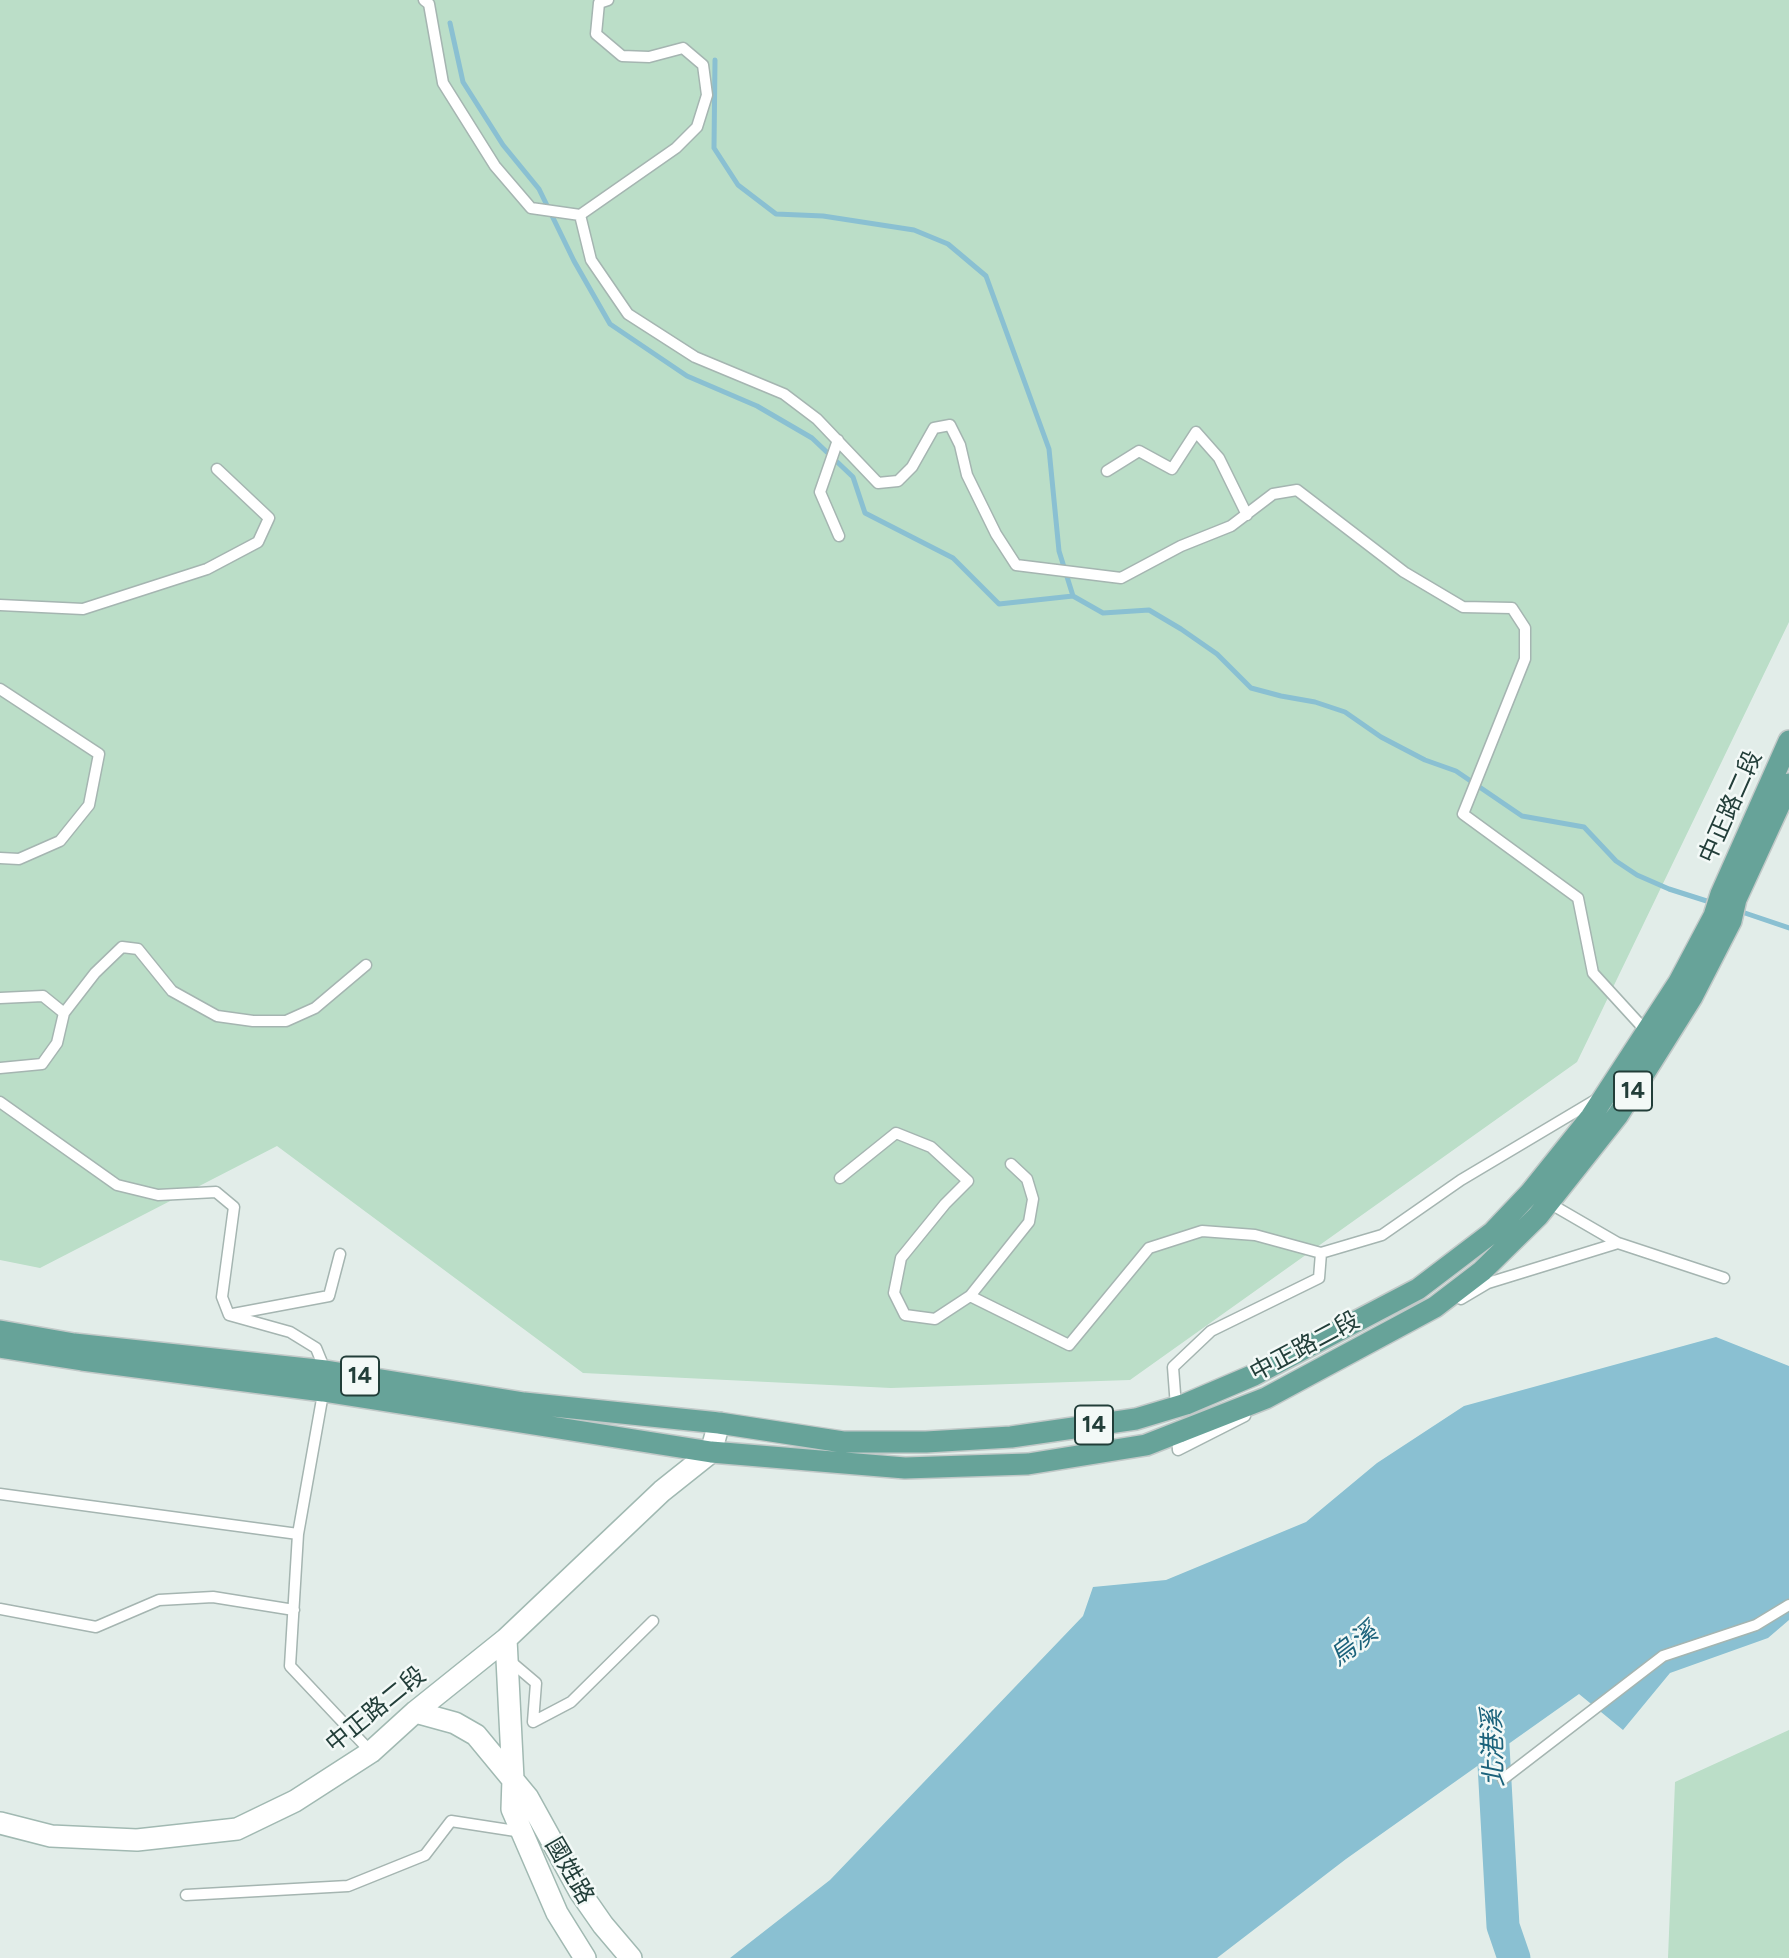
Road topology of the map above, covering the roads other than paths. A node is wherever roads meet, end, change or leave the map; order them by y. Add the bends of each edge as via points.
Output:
1 (424, 0) edge
2 (608, 0) edge
3 (580, 215) junction
4 (837, 443) junction
5 (217, 469) dead end
6 (1107, 471) dead end
7 (1247, 515) junction
8 (839, 536) dead end
9 (0, 605) edge
10 (0, 689) edge
11 (1789, 741) edge
12 (1789, 784) edge
13 (0, 858) edge
14 (1728, 896) junction
15 (1723, 919) junction
16 (366, 965) dead end
17 (0, 998) edge
18 (64, 1013) junction
19 (1647, 1031) junction
20 (0, 1068) edge
21 (1606, 1094) junction
22 (0, 1102) edge
23 (1011, 1164) dead end
24 (840, 1178) dead end
25 (1549, 1202) junction
26 (1618, 1243) junction
27 (1321, 1253) junction
28 (340, 1254) dead end
29 (1724, 1278) dead end
30 (970, 1296) junction
31 (229, 1315) junction
32 (0, 1331) edge
33 (0, 1347) edge
34 (325, 1381) junction
35 (1176, 1407) junction
36 (719, 1423) junction
37 (1177, 1434) junction
38 (711, 1452) junction
39 (0, 1494) edge
40 (298, 1534) junction
41 (1789, 1605) edge
42 (0, 1609) edge
43 (294, 1610) junction
44 (653, 1621) dead end
45 (506, 1649) junction
46 (415, 1712) junction
47 (371, 1752) junction
48 (513, 1779) junction
49 (1503, 1779) dead end
50 (0, 1823) edge
51 (522, 1832) junction
52 (186, 1895) dead end
53 (585, 1958) edge
54 (631, 1958) edge

1 - 3 lane via 429,4 443,83 495,166 531,208
2 - 3 lane via 599,3 596,34 622,56 649,57 683,48 702,65 707,95 697,127 676,148
3 - 4 lane via 591,260 628,314 695,357 784,394 817,419
4 - 7 lane via 878,483 898,481 912,467 934,428 950,425 967,475 1016,565 1121,578
4 - 8 lane via 820,492
5 - 9 lane via 269,518 258,542 206,569 83,609
6 - 7 lane via 1139,452 1172,469 1196,432 1219,458
7 - 19 lane via 1273,494 1297,490 1404,572 1463,607 1512,608 1525,628 1525,659 1464,814 1578,898 1592,973
10 - 13 lane via 99,754 89,805 60,841 19,859
11 - 14 main road, 中正路二段 / 14
12 - 14 main road, 中正路二段 / 14
14 - 15 main road, 14
15 - 19 main road, 中正路二段 / 14
15 - 25 main road, 中正路二段 / 14 via 1692,997 1618,1115
16 - 18 lane via 316,1008 286,1021 253,1021 217,1016 172,991 138,949 121,947
17 - 18 lane via 43,996
18 - 20 lane via 57,1043 42,1064
19 - 21 main road, 中正路二段 / 14
21 - 27 lane via 1461,1180 1382,1235
21 - 35 main road, 中正路二段 / 14 via 1530,1193 1493,1232 1418,1289 1254,1375
22 - 31 lane via 117,1185 158,1195 216,1192 234,1208 222,1297
23 - 30 lane via 1027,1179 1033,1199 1029,1222
24 - 30 lane via 896,1133 931,1147 968,1181 901,1258 894,1293 905,1315 934,1319
25 - 26 lane
25 - 37 main road, 中正路二段 / 14 via 1482,1271 1435,1307 1266,1398
26 - 29 lane
26 - 37 lane via 1488,1283 1361,1359 1178,1450
27 - 30 lane via 1255,1235 1202,1231 1149,1248 1069,1345
27 - 35 lane via 1319,1278 1211,1331 1173,1367
28 - 31 lane via 329,1296
31 - 34 lane via 290,1332 316,1348
32 - 34 main road, 中正路二段 / 14
33 - 34 main road, 中正路二段 / 14 via 82,1360
34 - 36 main road, 中正路二段 / 14
34 - 38 main road, 中正路二段 / 14
34 - 40 lane
35 - 36 main road, 中正路二段 / 14 via 1136,1419 1011,1437 926,1442 842,1442
36 - 38 main road
37 - 38 main road, 中正路二段 / 14 via 1146,1445 1028,1464 905,1468
38 - 45 main road, 中正路二段 via 662,1491
39 - 40 lane
40 - 43 lane
41 - 49 lane via 1756,1625 1663,1656
42 - 43 lane via 96,1627 159,1601 213,1597
43 - 47 lane via 290,1667
44 - 45 lane via 572,1702 533,1722 536,1683
45 - 46 main road, 中正路二段
45 - 48 main road, 國姓路
46 - 47 main road, 中正路二段
46 - 48 main road, 國姓路 via 476,1735
47 - 50 main road, 中正路二段 via 295,1801 237,1829 137,1840 51,1836
48 - 51 main road, 國姓路 via 512,1809
48 - 54 main road, 國姓路 via 580,1892
51 - 52 lane via 451,1821 425,1855 348,1886
51 - 53 main road, 國姓路 via 558,1913

